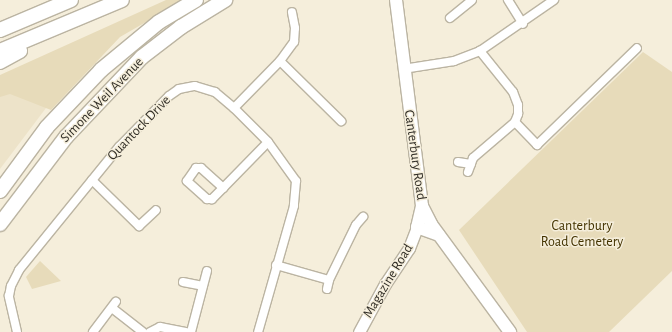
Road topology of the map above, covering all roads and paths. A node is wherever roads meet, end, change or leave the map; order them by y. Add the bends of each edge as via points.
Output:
1 (71, 0) edge
2 (122, 0) edge
3 (196, 0) edge
4 (225, 0) edge
5 (396, 0) edge
6 (472, 0) edge
7 (508, 0) edge
8 (554, 0) edge
9 (43, 11) junction
10 (292, 12) dead end
11 (450, 18) dead end
12 (0, 21) edge
13 (522, 24) junction
14 (0, 30) edge
15 (40, 35) junction
16 (637, 48) dead end
17 (0, 51) edge
18 (480, 51) junction
19 (280, 61) junction
20 (0, 62) edge
21 (403, 69) junction
22 (234, 108) junction
23 (341, 121) dead end
24 (515, 122) junction
25 (268, 142) junction
26 (458, 162) dead end
27 (92, 180) junction
28 (223, 188) dead end
29 (0, 191) edge
30 (422, 206) junction
31 (156, 210) dead end
32 (364, 217) dead end
33 (0, 224) edge
34 (417, 227) junction
35 (439, 235) junction
36 (276, 264) junction
37 (207, 272) dead end
38 (329, 280) junction
39 (183, 282) dead end
40 (203, 286) junction
41 (327, 289) dead end
42 (17, 332) edge
43 (93, 332) edge
44 (143, 332) edge
45 (150, 332) edge
46 (186, 332) edge
47 (192, 332) edge
48 (258, 332) edge
49 (359, 332) edge
50 (510, 332) edge

1 - 9 highway
2 - 15 highway
3 - 29 highway, Simone Weil Avenue via 159,22 102,70 47,127
4 - 33 highway, Simone Weil Avenue via 181,27 136,63 66,137
5 - 21 main road, Canterbury Road
6 - 11 street
7 - 13 street
8 - 13 street
9 - 12 highway
9 - 14 highway
10 - 19 street via 294,42
13 - 18 street
15 - 17 highway
15 - 20 highway via 14,55
16 - 24 street via 537,145
18 - 21 street via 454,61
18 - 24 street via 513,92 518,105
19 - 22 street
19 - 23 street
21 - 30 main road, Canterbury Road
22 - 25 street, Quantock Drive
22 - 27 street, Quantock Drive via 215,92 205,88 196,86 179,89 128,137
24 - 26 street via 486,146 469,168
25 - 28 street
25 - 36 street, Quantock Drive via 294,175 297,187 294,206
27 - 31 street via 139,226
27 - 42 street, Quantock Drive via 14,278 9,296
30 - 34 main road, Magazine Road
30 - 35 main road, Canterbury Road
32 - 38 street via 356,225
34 - 35 main road
34 - 49 street, Magazine Road via 409,248 385,284
35 - 50 main road, Canterbury Road
36 - 38 street
36 - 48 street, Quantock Drive
37 - 40 street
38 - 41 street
39 - 40 street
40 - 47 street
43 - 44 street via 114,305
45 - 46 street via 160,327

